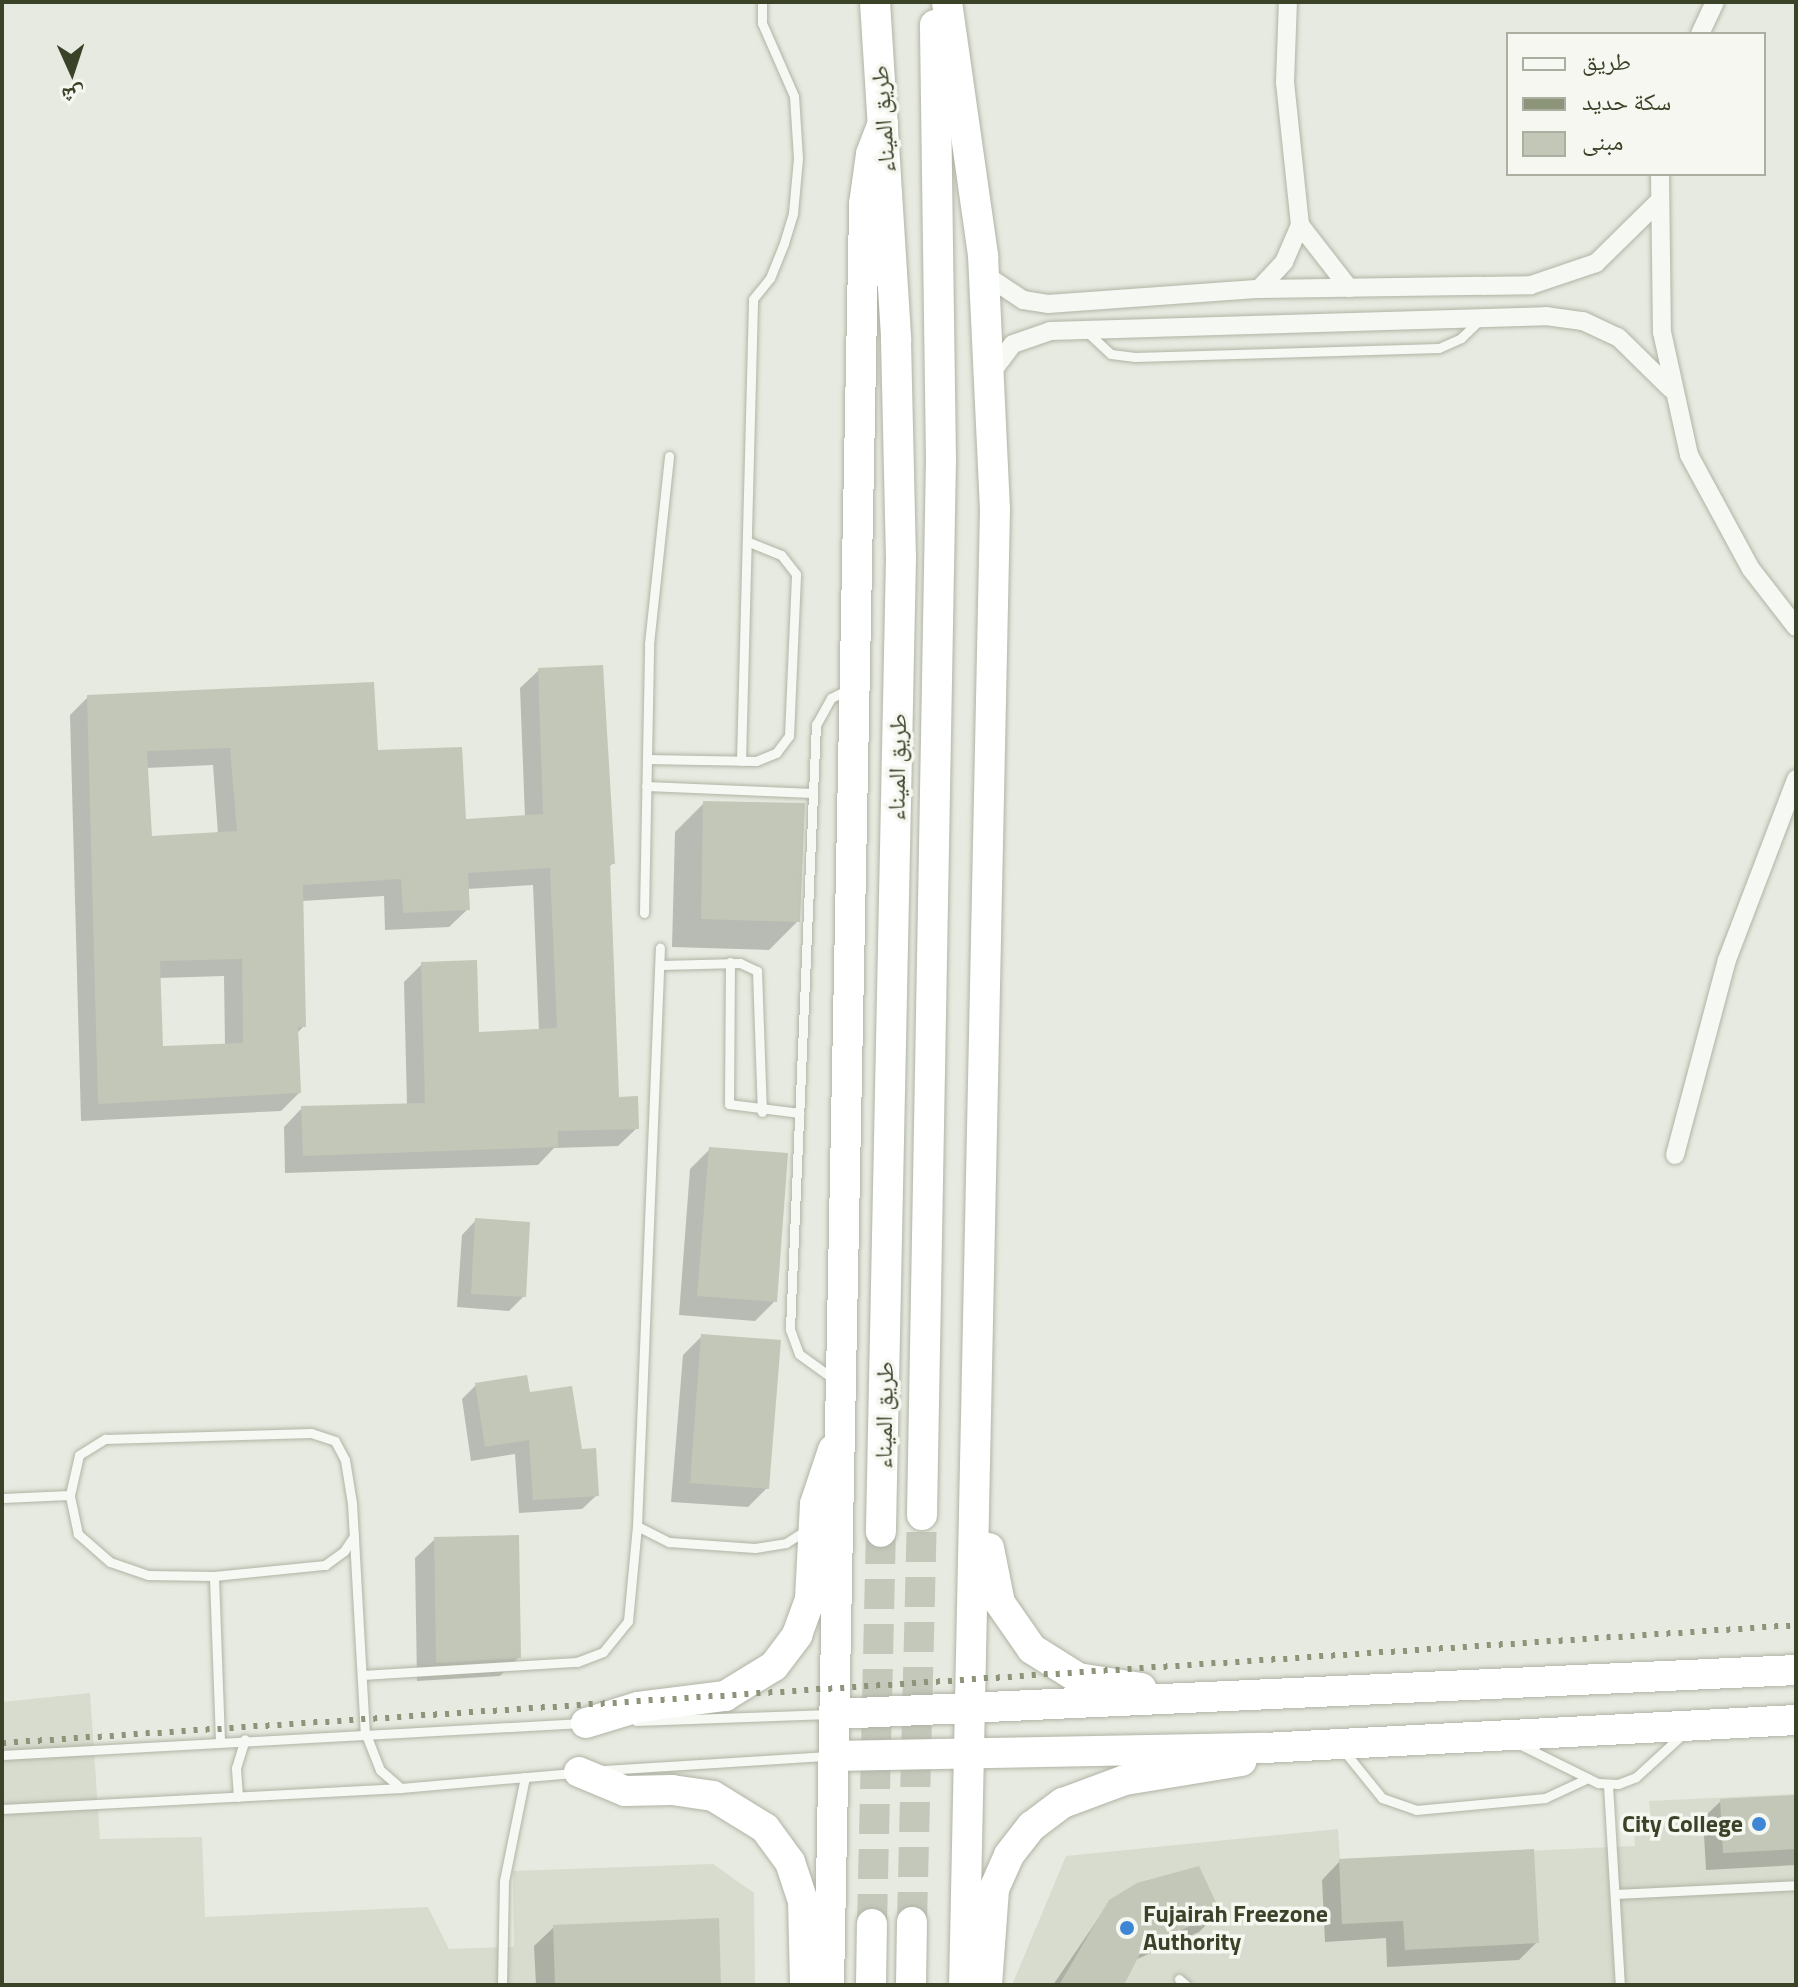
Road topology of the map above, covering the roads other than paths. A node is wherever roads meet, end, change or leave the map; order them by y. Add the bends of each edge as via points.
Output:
1 (762, 2) edge
2 (875, 2) edge
3 (935, 2) edge
4 (947, 2) edge
5 (1288, 2) edge
6 (1715, 2) edge
7 (1701, 32) edge
8 (883, 123) junction
9 (1660, 176) edge
10 (1658, 202) junction
11 (1300, 225) junction
12 (984, 274) junction
13 (1349, 288) junction
14 (1259, 289) junction
15 (1483, 318) junction
16 (1085, 330) junction
17 (989, 375) junction
18 (1671, 389) junction
19 (669, 456) dead end
20 (749, 542) junction
21 (1796, 627) edge
22 (855, 686) junction
23 (647, 759) junction
24 (741, 761) junction
25 (1796, 779) edge
26 (646, 786) junction
27 (813, 793) junction
28 (644, 913) dead end
29 (660, 947) dead end
30 (730, 962) junction
31 (660, 965) junction
32 (762, 1112) junction
33 (799, 1113) junction
34 (1675, 1155) dead end
35 (841, 1384) junction
36 (976, 1433) junction
37 (840, 1438) junction
38 (70, 1495) junction
39 (2, 1498) edge
40 (922, 1515) tunnel mouth
41 (814, 1521) junction
42 (637, 1526) junction
43 (881, 1532) tunnel mouth
44 (354, 1536) junction
45 (214, 1576) junction
46 (1796, 1670) edge
47 (362, 1675) junction
48 (1202, 1699) junction
49 (970, 1709) junction
50 (835, 1714) junction
51 (1796, 1720) edge
52 (586, 1723) junction
53 (1691, 1727) junction
54 (365, 1732) junction
55 (245, 1739) junction
56 (1500, 1739) junction
57 (220, 1741) junction
58 (1340, 1745) junction
59 (1264, 1748) junction
60 (969, 1751) junction
61 (2, 1755) edge
62 (835, 1756) junction
63 (579, 1772) junction
64 (525, 1777) junction
65 (1588, 1778) junction
66 (1608, 1785) junction
67 (401, 1788) junction
68 (238, 1797) junction
69 (2, 1809) edge
70 (1796, 1885) edge
71 (1615, 1894) junction
72 (912, 1922) tunnel mouth
73 (872, 1924) tunnel mouth
74 (502, 1985) edge
75 (805, 1985) edge
76 (829, 1985) edge
77 (871, 1985) edge
78 (911, 1985) edge
79 (964, 1985) edge
80 (987, 1985) edge
81 (1620, 1985) edge

1 - 20 lane via 762,23 794,96 798,158 793,213 784,243 770,278 753,299
2 - 8 highway, طريق الميناء
3 - 40 highway, طريق الميناء via 941,460
4 - 12 highway
5 - 11 street via 1285,82
6 - 7 street
8 - 22 highway via 865,187
8 - 43 highway, طريق الميناء via 901,557
9 - 10 street
10 - 13 street via 1610,253 1556,280
10 - 18 street via 1662,332
11 - 13 street
11 - 14 street via 1284,262
12 - 14 street via 1011,295 1035,303
12 - 17 highway
13 - 14 street
15 - 16 street
15 - 16 lane via 1461,338 1439,348 1123,357 1100,347
15 - 18 street via 1546,316 1601,328 1634,348
16 - 17 street via 1025,337 1003,353
17 - 36 highway via 995,509
18 - 21 street via 1689,455 1715,509 1751,569
19 - 23 lane via 653,587
20 - 24 lane
20 - 24 lane via 788,561 798,582 789,736 767,759
22 - 27 lane via 831,698 819,715
22 - 35 highway
23 - 24 lane
23 - 26 lane
25 - 34 street via 1727,960
26 - 27 lane
26 - 28 lane
27 - 33 lane
29 - 31 lane
30 - 31 lane
30 - 32 lane via 753,966 760,977
30 - 32 lane via 727,1100 735,1109
31 - 42 lane
32 - 33 lane
33 - 35 lane via 790,1329 799,1354
35 - 37 highway
36 - 48 highway via 986,1461 994,1586 1020,1636 1046,1660 1078,1678
36 - 49 highway
37 - 41 highway via 818,1486
37 - 50 highway
38 - 39 lane
38 - 44 lane via 79,1455 105,1439 311,1433 335,1441 345,1460
38 - 45 lane via 78,1534 110,1562 148,1575
41 - 42 lane via 786,1543 764,1548 669,1542
41 - 52 highway via 810,1599 797,1635 774,1666 725,1696 638,1707
42 - 47 lane via 628,1621 603,1652 577,1662
44 - 45 lane via 325,1565
44 - 47 lane
45 - 57 lane
46 - 48 highway
47 - 54 lane
48 - 49 highway
49 - 50 highway
49 - 60 highway
50 - 52 lane
50 - 62 highway
51 - 53 highway
52 - 54 lane
53 - 56 highway
53 - 66 lane via 1636,1777
54 - 55 lane
54 - 67 lane via 373,1758
55 - 57 lane
55 - 68 lane via 236,1768
56 - 58 highway
56 - 65 lane via 1546,1754
57 - 61 lane
58 - 59 highway
58 - 65 lane via 1372,1789 1404,1808 1545,1798
59 - 60 highway
59 - 80 highway via 1220,1766 1125,1780 1047,1813 1020,1840 994,1889
60 - 62 highway
60 - 79 highway
62 - 63 lane
62 - 76 highway
63 - 64 lane
63 - 75 highway via 625,1791 713,1796 765,1828 790,1862 803,1901
64 - 67 lane
64 - 74 lane via 504,1881
65 - 66 lane
66 - 71 lane
67 - 68 lane
68 - 69 lane
70 - 71 lane
71 - 81 lane
72 - 78 highway
73 - 77 highway

